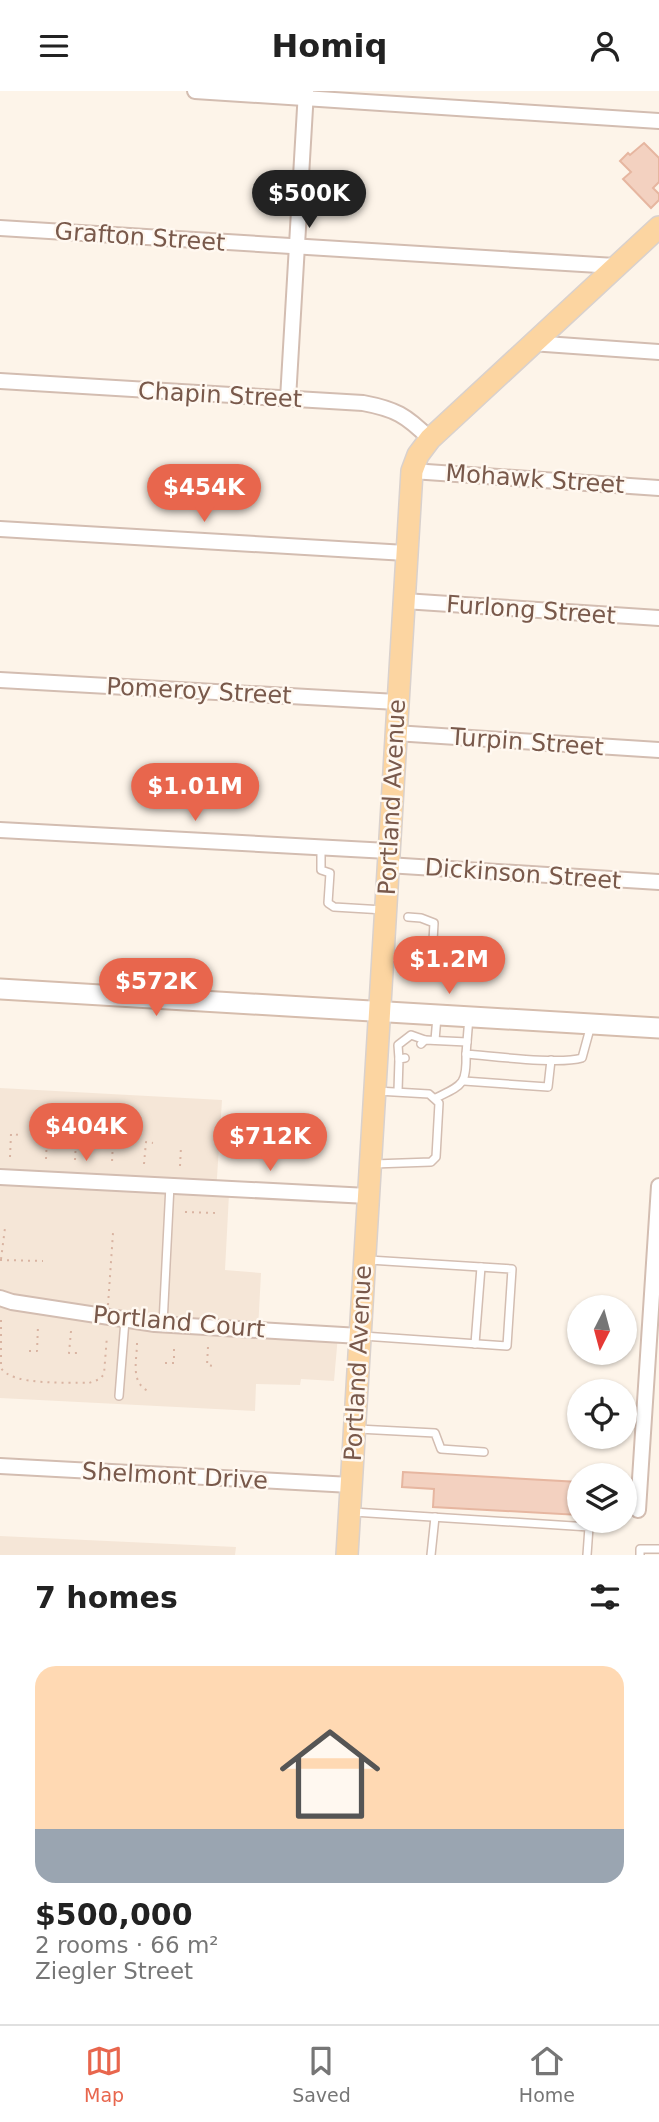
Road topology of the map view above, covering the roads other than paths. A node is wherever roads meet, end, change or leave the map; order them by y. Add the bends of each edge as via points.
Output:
1 (195, 91) edge
2 (306, 94) edge
3 (659, 121) edge
4 (659, 227) edge
5 (0, 228) edge
6 (297, 247) junction
7 (615, 267) junction
8 (531, 343) junction
9 (659, 352) edge
10 (0, 381) edge
11 (288, 399) junction
12 (430, 439) junction
13 (412, 471) junction
14 (659, 488) edge
15 (0, 529) edge
16 (407, 553) junction
17 (404, 601) junction
18 (659, 618) edge
19 (0, 680) edge
20 (397, 702) junction
21 (395, 733) junction
22 (659, 750) edge
23 (0, 829) edge
24 (321, 848) junction
25 (388, 858) junction
26 (659, 883) edge
27 (385, 910) junction
28 (408, 917) dead end
29 (383, 957) junction
30 (0, 989) edge
31 (380, 1010) junction
32 (437, 1015) junction
33 (469, 1017) junction
34 (591, 1024) junction
35 (659, 1028) edge
36 (435, 1040) junction
37 (467, 1042) junction
38 (466, 1054) junction
39 (551, 1060) junction
40 (464, 1081) junction
41 (375, 1091) junction
42 (398, 1091) junction
43 (436, 1098) junction
44 (370, 1165) junction
45 (0, 1177) edge
46 (170, 1185) junction
47 (659, 1189) edge
48 (368, 1196) junction
49 (364, 1260) junction
50 (481, 1267) junction
51 (0, 1298) edge
52 (125, 1320) junction
53 (163, 1325) junction
54 (360, 1336) junction
55 (475, 1344) junction
56 (119, 1396) dead end
57 (354, 1428) junction
58 (484, 1452) dead end
59 (0, 1466) edge
60 (351, 1485) junction
61 (638, 1510) dead end
62 (349, 1511) junction
63 (435, 1517) junction
64 (659, 1549) edge
65 (347, 1555) edge
66 (431, 1555) edge
67 (587, 1555) edge
68 (640, 1555) edge

1 - 2 street
2 - 3 street
2 - 6 street
4 - 7 main road, Portland Avenue
5 - 6 street, Grafton Street
6 - 7 street, Grafton Street
6 - 11 street
7 - 8 main road, Portland Avenue
8 - 9 street
8 - 12 main road, Portland Avenue
10 - 11 street, Chapin Street
11 - 12 street, Chapin Street via 390,408
12 - 13 main road, Portland Avenue
13 - 14 street, Mohawk Street
13 - 16 main road, Portland Avenue
15 - 16 street
16 - 17 main road, Portland Avenue
17 - 18 street, Furlong Street
17 - 20 main road, Portland Avenue
19 - 20 street, Pomeroy Street
20 - 21 main road, Portland Avenue
21 - 22 street, Turpin Street
21 - 25 main road, Portland Avenue
23 - 24 street, Dickinson Street
24 - 25 street, Dickinson Street
24 - 27 lane via 321,870 330,873 328,903
25 - 26 street, Dickinson Street
25 - 27 main road, Portland Avenue
27 - 29 main road, Portland Avenue
28 - 29 lane via 434,923 432,959
29 - 31 main road, Portland Avenue
30 - 31 main road
31 - 32 main road
31 - 41 main road, Portland Avenue
32 - 33 main road
32 - 36 lane
33 - 34 main road
33 - 37 lane
34 - 35 main road
34 - 39 lane via 582,1058
36 - 37 lane
36 - 42 lane via 423,1042 411,1035 398,1045 402,1058
37 - 38 lane
38 - 39 lane
38 - 40 lane
39 - 40 lane via 548,1087
40 - 43 lane
41 - 42 lane
41 - 44 main road, Portland Avenue
42 - 43 lane
43 - 44 lane via 436,1157 431,1162
44 - 48 main road, Portland Avenue
45 - 46 street
46 - 48 street
46 - 53 lane
47 - 61 street
48 - 49 main road, Portland Avenue
49 - 50 lane
49 - 54 main road, Portland Avenue
50 - 55 lane
50 - 55 lane via 512,1269 507,1346
51 - 52 street, Portland Court
52 - 53 street, Portland Court
52 - 56 lane
53 - 54 street, Portland Court
54 - 55 lane
54 - 57 main road, Portland Avenue
57 - 58 lane via 435,1433 441,1449
57 - 60 main road, Portland Avenue
59 - 60 street, Shelmont Drive
60 - 62 main road, Portland Avenue
62 - 63 lane
62 - 65 main road, Portland Avenue
63 - 66 lane
63 - 67 lane via 589,1527
64 - 68 lane via 640,1549

